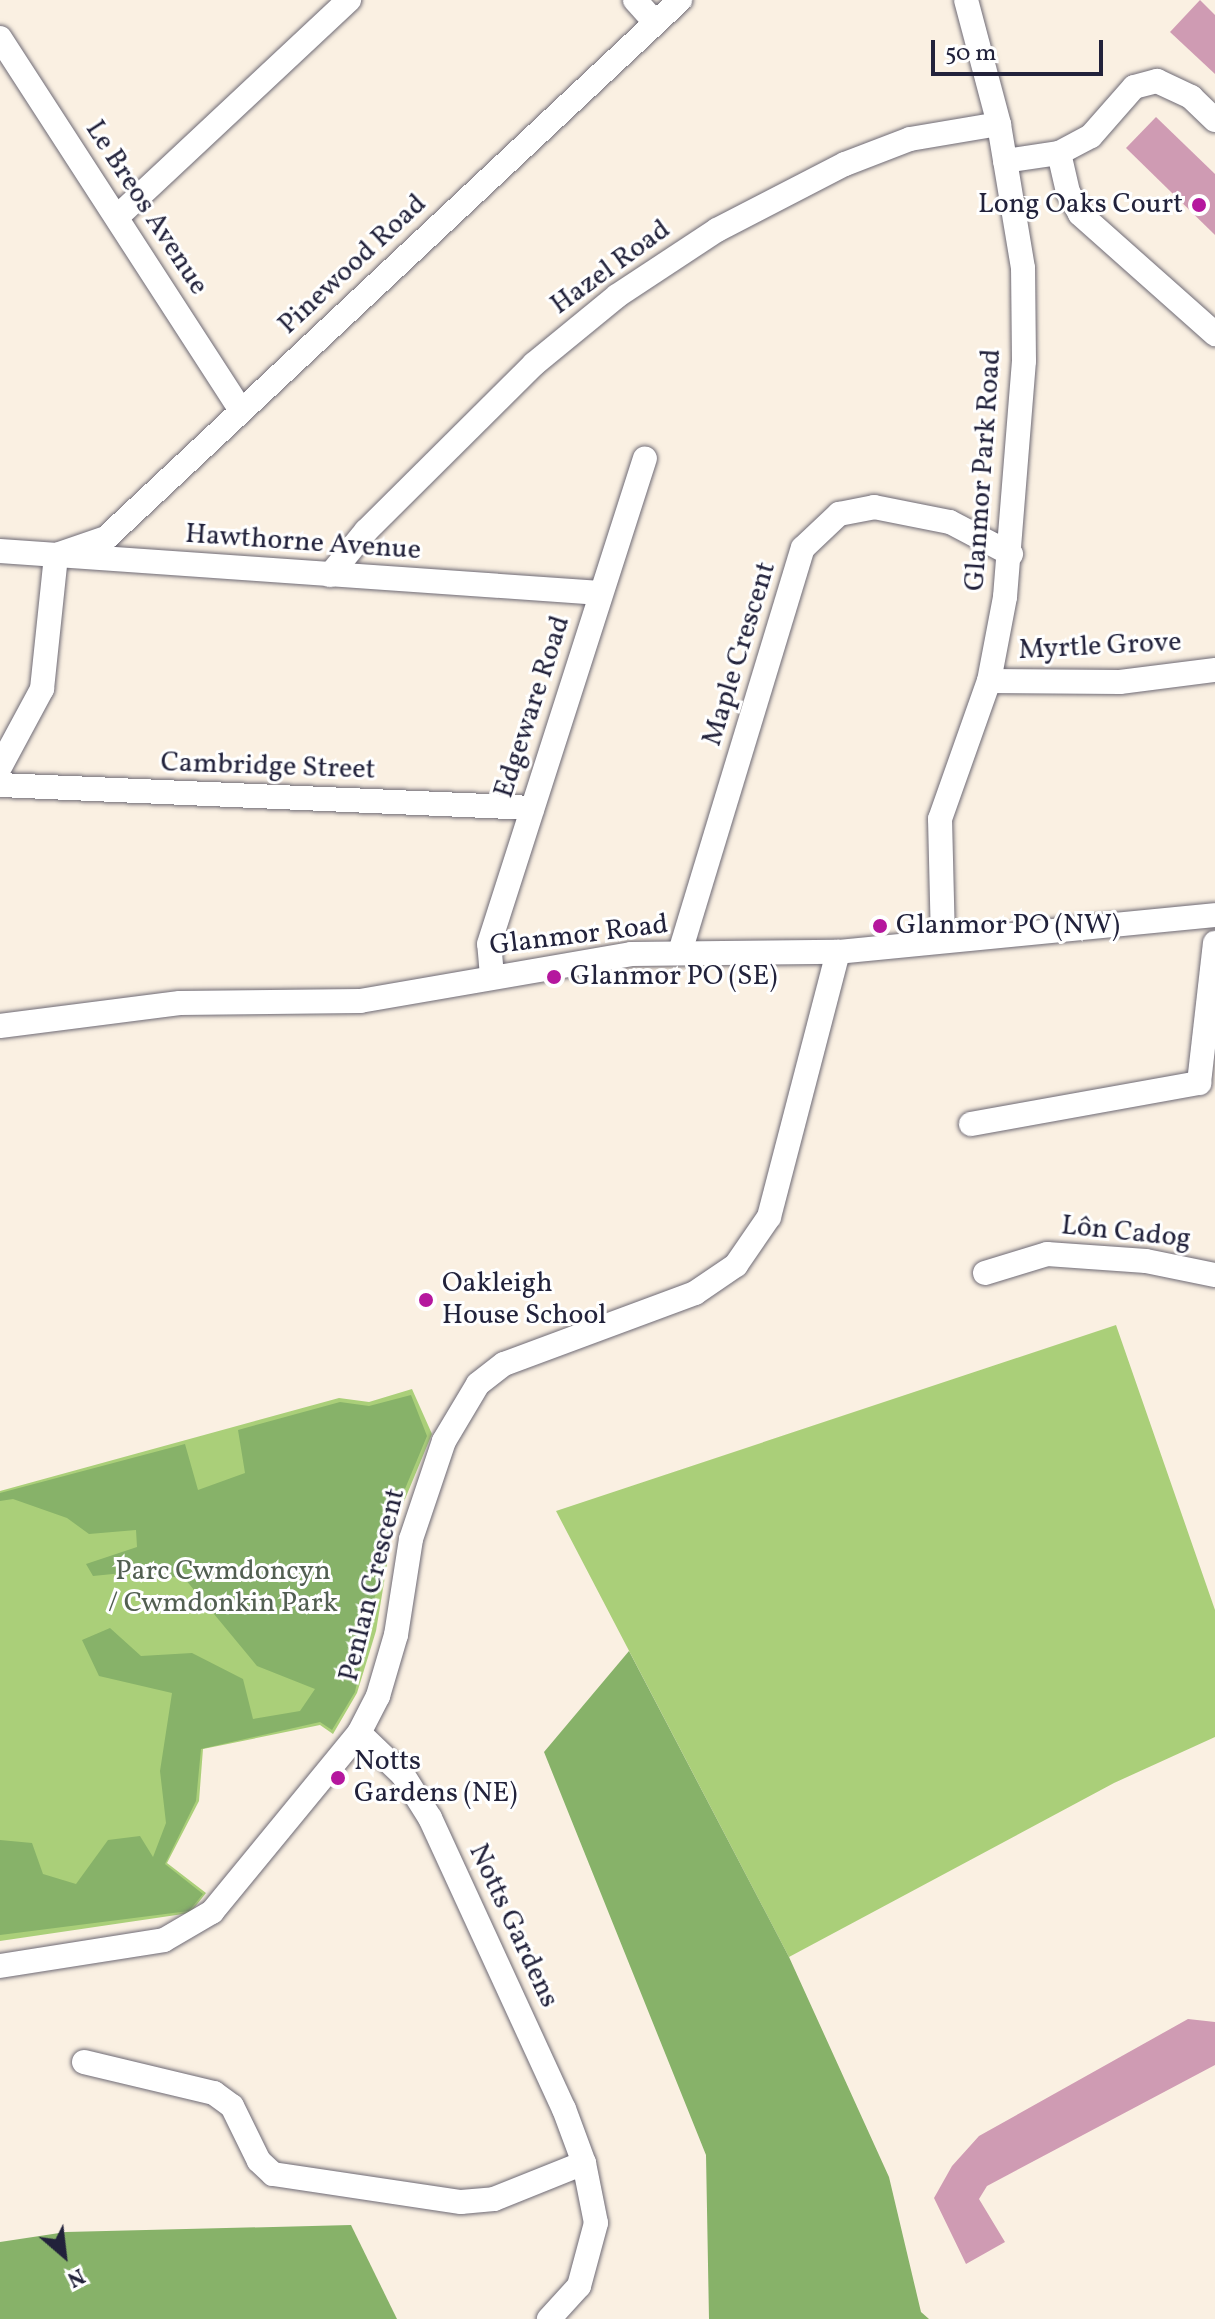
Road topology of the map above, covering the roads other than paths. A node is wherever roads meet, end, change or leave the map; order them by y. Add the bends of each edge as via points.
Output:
1 (349, 0) edge
2 (635, 0) edge
3 (680, 0) edge
4 (966, 0) edge
5 (654, 21) junction
6 (0, 38) edge
7 (1215, 120) edge
8 (999, 124) junction
9 (1059, 153) junction
10 (1005, 161) junction
11 (117, 217) junction
12 (1215, 334) edge
13 (241, 411) junction
14 (645, 458) dead end
15 (0, 551) edge
16 (1011, 554) junction
17 (56, 555) junction
18 (330, 575) junction
19 (601, 593) junction
20 (1215, 670) edge
21 (989, 681) junction
22 (0, 767) edge
23 (0, 785) edge
24 (533, 808) junction
25 (1215, 915) edge
26 (943, 941) junction
27 (1215, 943) edge
28 (680, 952) junction
29 (838, 952) junction
30 (492, 976) junction
31 (0, 1026) edge
32 (1207, 1087) edge
33 (971, 1124) dead end
34 (985, 1273) dead end
35 (1215, 1275) edge
36 (359, 1733) junction
37 (0, 1966) edge
38 (84, 2062) dead end
39 (584, 2163) junction
40 (549, 2319) edge

1 - 11 street
2 - 5 street
3 - 5 street, Pinewood Road
4 - 8 street, Glanmor Park Road
5 - 13 street, Pinewood Road
6 - 11 street, Le Breos Avenue
7 - 9 street via 1191,97 1157,81 1134,87 1091,136
8 - 10 street, Glanmor Park Road
8 - 18 street, Hazel Road via 910,139 845,164 717,230 617,296 534,364 366,531
9 - 10 street
9 - 12 street via 1068,192 1080,214
10 - 16 street, Glanmor Park Road via 1023,268 1024,361
11 - 13 street, Le Breos Avenue
13 - 17 street, Pinewood Road via 106,538
14 - 19 street, Edgeware Road
15 - 17 street, Hawthorne Avenue
16 - 21 street, Glanmor Park Road
16 - 28 street, Maple Crescent via 950,522 874,507 839,514 803,548
17 - 18 street, Hawthorne Avenue
17 - 22 street via 42,689
18 - 19 street, Hawthorne Avenue
19 - 24 street, Edgeware Road
20 - 21 street, Myrtle Grove via 1120,682
21 - 26 street, Glanmor Park Road via 940,819
23 - 24 street, Cambridge Street
24 - 30 street, Edgeware Road via 489,944
25 - 26 street, Glanmor Road
26 - 29 street, Glanmor Road
27 - 32 street
28 - 29 street, Glanmor Road
28 - 30 street, Glanmor Road via 631,954
29 - 36 street, Penlan Crescent via 769,1217 736,1265 695,1293 504,1364 478,1384 439,1455 411,1539 396,1635 378,1696
30 - 31 street, Glanmor Road via 360,1001 180,1003
32 - 33 street
34 - 35 street, Lôn Cadog via 1047,1254 1146,1261
36 - 37 street, Penlan Crescent via 212,1912 188,1930 164,1940
36 - 39 street, Notts Gardens via 403,1775 430,1818
38 - 39 street via 214,2093 232,2106 259,2161 273,2174 461,2202 494,2199
39 - 40 street, Notts Gardens via 596,2223 579,2286

